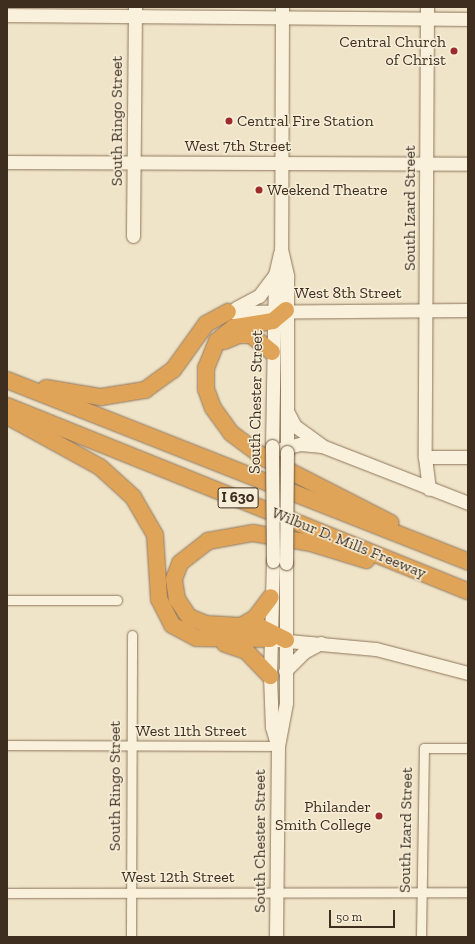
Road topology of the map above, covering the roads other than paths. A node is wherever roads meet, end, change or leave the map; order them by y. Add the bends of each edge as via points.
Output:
1 (134, 12) edge
2 (427, 12) edge
3 (282, 13) edge
4 (7, 15) edge
5 (468, 18) edge
6 (7, 162) edge
7 (134, 162) junction
8 (282, 164) junction
9 (427, 164) junction
10 (468, 164) edge
11 (133, 236) dead end
12 (281, 249) junction
13 (275, 275) junction
14 (426, 310) junction
15 (468, 310) edge
16 (228, 312) junction
17 (278, 313) junction
18 (212, 349) junction
19 (272, 352) junction
20 (7, 380) edge
21 (7, 406) edge
22 (288, 413) junction
23 (7, 416) edge
24 (322, 446) junction
25 (280, 450) junction
26 (425, 457) junction
27 (468, 457) edge
28 (407, 480) junction
29 (429, 489) junction
30 (468, 503) edge
31 (466, 561) edge
32 (468, 591) edge
33 (272, 597) junction
34 (7, 600) edge
35 (117, 600) dead end
36 (243, 625) junction
37 (132, 635) dead end
38 (270, 636) junction
39 (210, 640) junction
40 (286, 640) junction
41 (324, 642) junction
42 (285, 671) junction
43 (468, 673) edge
44 (270, 676) junction
45 (7, 745) edge
46 (132, 746) junction
47 (278, 746) junction
48 (468, 748) edge
49 (132, 892) junction
50 (468, 892) edge
51 (7, 893) edge
52 (422, 893) junction
53 (277, 894) junction
54 (131, 937) edge
55 (276, 937) edge
56 (421, 937) edge

1 - 3 main road
1 - 4 main road
1 - 7 main road, South Ringo Street
2 - 3 main road
2 - 5 main road
2 - 9 main road, South Izard Street
3 - 8 main road, South Chester Street
6 - 7 main road, West 7th Street
7 - 8 main road, West 7th Street
7 - 11 main road, South Ringo Street
8 - 9 main road, West 7th Street
8 - 12 main road, South Chester Street
9 - 10 main road, West 7th Street
9 - 14 main road, South Izard Street
12 - 13 main road, South Chester Street
12 - 17 main road, South Chester Street via 287,276
13 - 16 main road via 259,296
13 - 17 main road, South Chester Street
14 - 15 main road, West 8th Street
14 - 17 main road, West 8th Street
14 - 26 main road, South Izard Street
16 - 17 main road, West 8th Street
16 - 20 highway via 202,328 166,376 132,394 89,396
17 - 18 highway via 234,327
17 - 19 main road, South Chester Street
17 - 22 main road, South Chester Street
18 - 19 highway via 239,335 260,340
18 - 31 highway via 206,368 209,398 218,417 238,440 266,459
19 - 25 main road, South Chester Street
20 - 31 highway, Wilbur D. Mills Freeway / I 630
21 - 32 highway, Wilbur D. Mills Freeway / I 630
22 - 24 main road via 295,426
22 - 25 main road, South Chester Street
23 - 39 highway via 100,466 133,497 155,535 159,599 168,620 187,635
24 - 25 main road
24 - 28 main road
25 - 33 main road, South Chester Street, bridge
25 - 40 main road, South Chester Street, bridge via 286,563
26 - 27 main road
26 - 28 main road, South Izard Street via 419,471
26 - 29 main road, South Izard Street
28 - 29 main road
29 - 30 main road
32 - 36 highway via 288,537 238,534 208,541 187,554 177,568 174,584 178,604 197,622
33 - 36 highway via 255,618
33 - 38 main road, South Chester Street
34 - 35 street
36 - 38 highway
37 - 46 street, South Ringo Street
38 - 39 highway
38 - 40 highway
38 - 44 main road, South Chester Street
39 - 44 highway via 246,651
40 - 41 main road
40 - 42 main road, South Chester Street
41 - 42 main road via 304,652
41 - 43 main road via 376,649
42 - 47 main road, South Chester Street via 286,703
44 - 47 main road, South Chester Street via 272,727
45 - 46 street, West 11th Street
46 - 47 street, West 11th Street
46 - 49 street, South Ringo Street
47 - 53 main road, South Chester Street
48 - 52 street, South Izard Street via 424,748
49 - 51 street, West 12th Street
49 - 53 street, West 12th Street
49 - 54 street, South Ringo Street
50 - 52 street, West 12th Street
52 - 53 street, West 12th Street
52 - 56 street, South Izard Street
53 - 55 main road, South Chester Street

